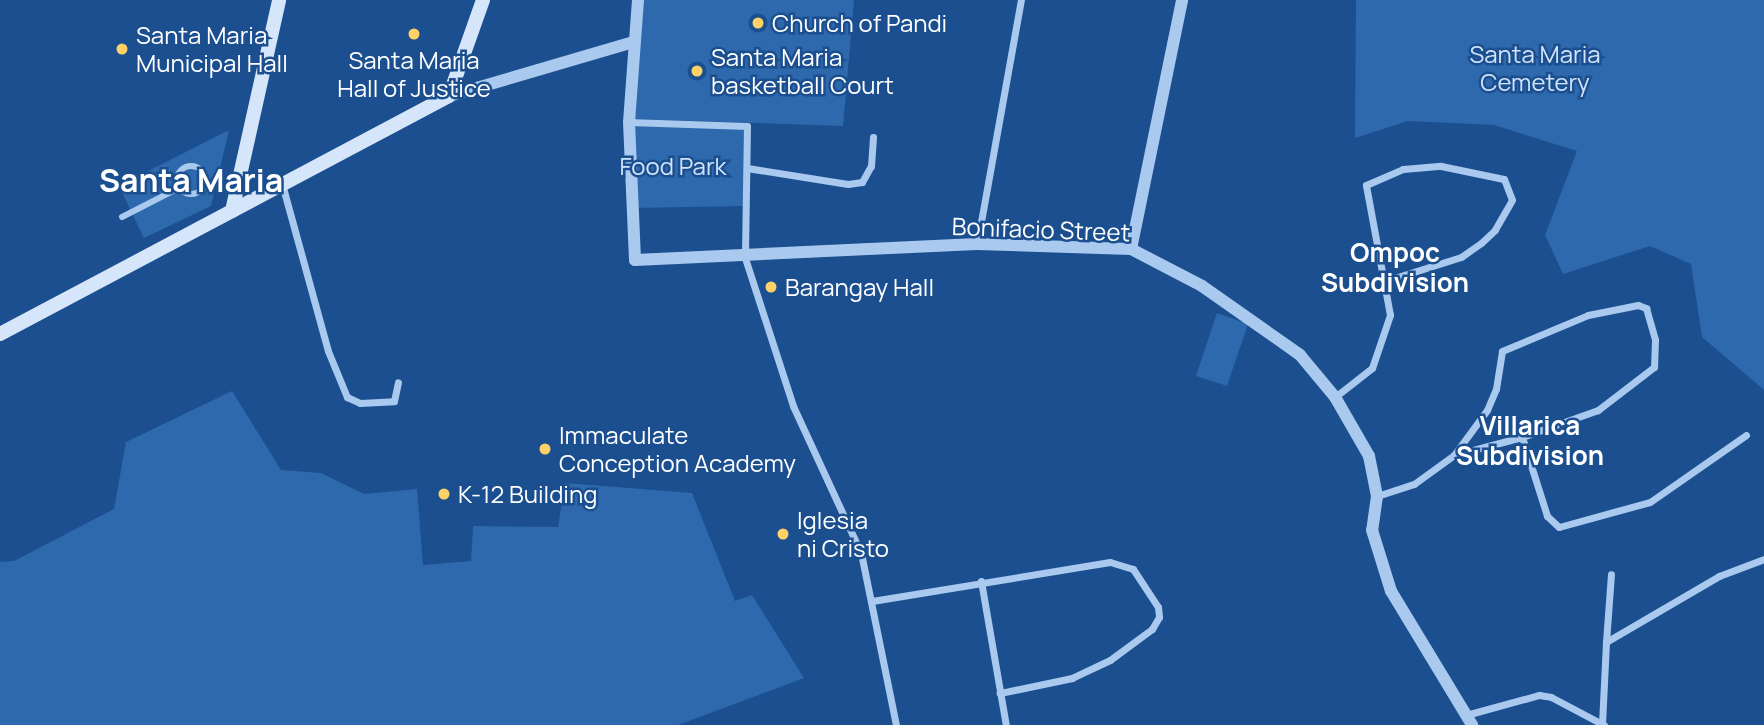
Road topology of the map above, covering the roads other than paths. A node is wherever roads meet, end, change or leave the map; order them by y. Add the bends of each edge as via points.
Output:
1 (279, 0) edge
2 (483, 0) edge
3 (638, 0) edge
4 (1021, 0) edge
5 (1182, 0) edge
6 (634, 42) junction
7 (449, 96) junction
8 (629, 122) junction
9 (873, 137) dead end
10 (747, 168) junction
11 (282, 184) junction
12 (179, 188) junction
13 (232, 211) junction
14 (122, 217) dead end
15 (976, 244) junction
16 (1131, 248) junction
17 (746, 258) junction
18 (1385, 281) junction
19 (0, 334) edge
20 (398, 382) dead end
21 (1335, 397) junction
22 (1746, 435) dead end
23 (1522, 437) junction
24 (1454, 455) junction
25 (1377, 496) junction
26 (1764, 559) edge
27 (1611, 574) dead end
28 (981, 581) junction
29 (872, 601) junction
30 (1606, 642) junction
31 (1000, 693) junction
32 (1469, 720) edge
33 (1603, 724) edge
34 (896, 725) edge
35 (1006, 725) edge

1 - 13 main road
2 - 7 main road
3 - 6 street
4 - 15 street
5 - 16 street
6 - 7 street
6 - 8 street
7 - 11 main road
8 - 10 street via 747,126
8 - 17 street, Bonifacio Street via 632,252 641,263
9 - 10 street via 871,166 862,182 848,184
10 - 17 street
11 - 13 main road
11 - 20 street via 328,351 347,397 360,404 394,401
12 - 12 street via 198,192 205,183 202,172 192,166 183,169 177,178
12 - 14 street
13 - 19 main road
15 - 16 street, Bonifacio Street
15 - 17 street, Bonifacio Street
16 - 21 street, Bonifacio Street via 1202,286 1300,355
17 - 29 street via 793,406 854,534
18 - 18 street via 1366,194 1371,179 1403,169 1441,166 1504,179 1511,200 1481,243 1461,257
18 - 21 street via 1390,315 1385,341 1372,368
21 - 25 street, Bonifacio Street via 1369,456
22 - 23 street via 1650,502 1559,527 1547,516
23 - 24 street
23 - 24 street via 1598,410 1654,367 1655,340 1646,308 1638,305 1588,315 1502,351 1492,400
24 - 25 street via 1414,484
25 - 32 street, Bonifacio Street via 1372,530 1391,591
26 - 30 street via 1719,576
27 - 30 street
28 - 29 street
28 - 31 street
28 - 31 street via 1110,562 1133,569 1159,617 1152,629 1110,660 1072,678
29 - 34 street
30 - 33 street
31 - 35 street
32 - 33 street via 1539,695 1552,697

